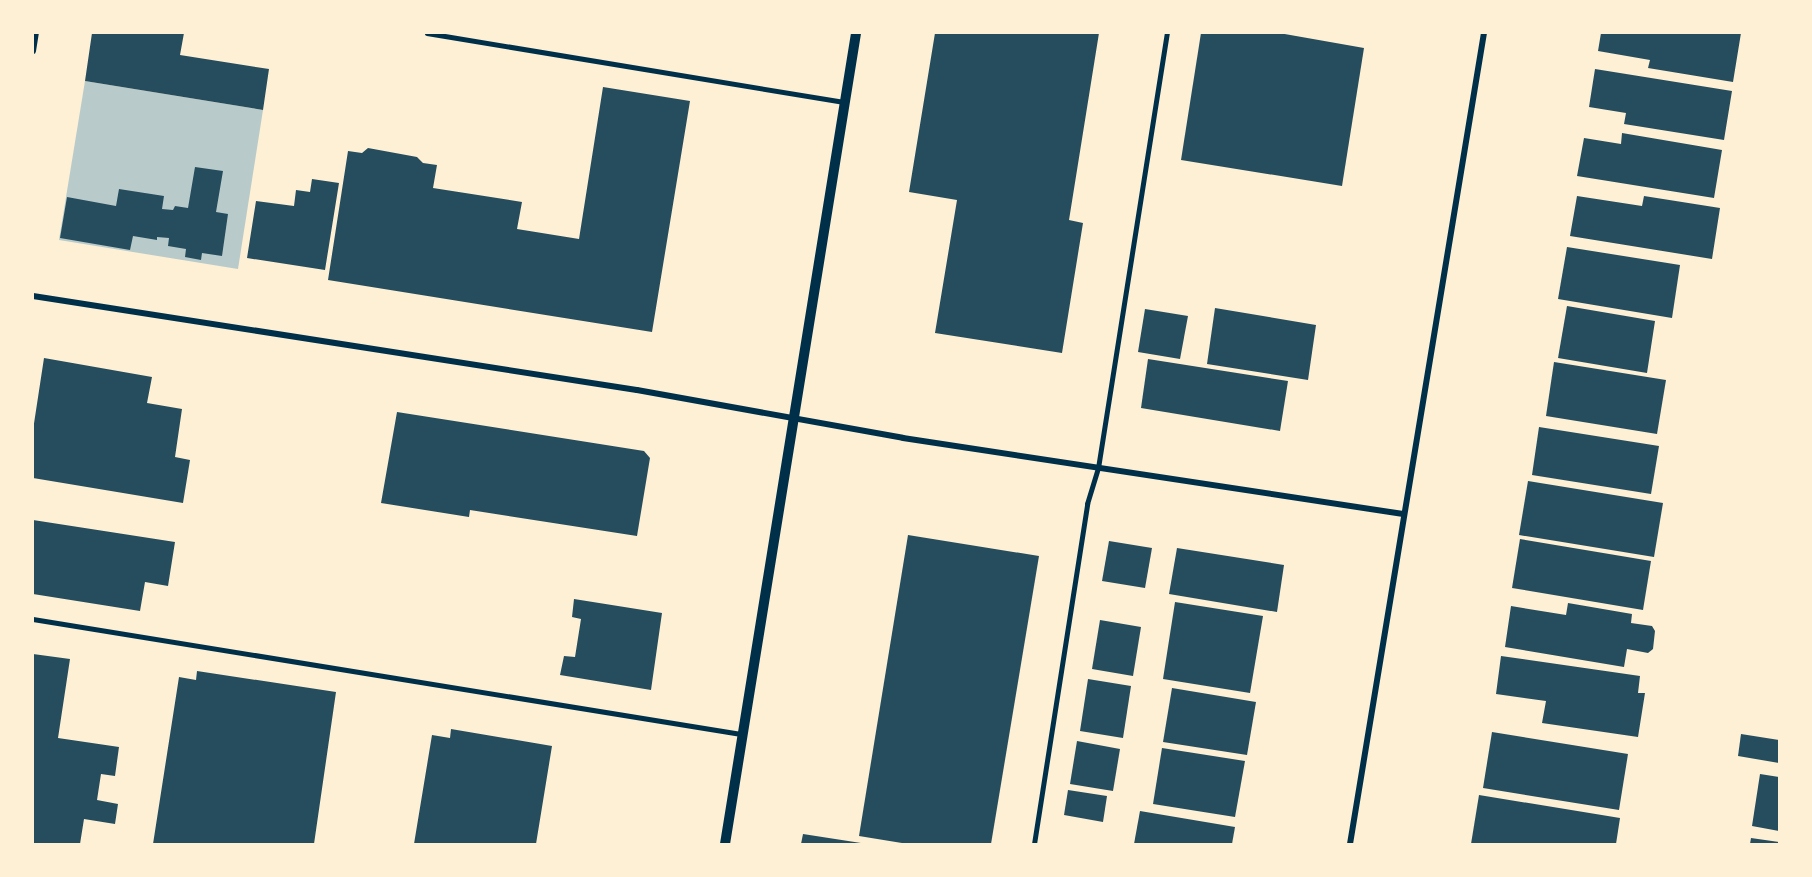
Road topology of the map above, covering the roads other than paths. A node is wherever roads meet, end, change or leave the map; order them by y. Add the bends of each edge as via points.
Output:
1 (36, 33) edge
2 (427, 33) edge
3 (856, 33) edge
4 (1167, 33) edge
5 (1484, 33) edge
6 (33, 51) edge
7 (845, 102) junction
8 (33, 296) edge
9 (794, 418) junction
10 (1098, 468) junction
11 (1403, 514) junction
12 (33, 619) edge
13 (743, 735) junction
14 (725, 844) edge
15 (1034, 844) edge
16 (1350, 844) edge

1 - 6 street
2 - 7 lane
3 - 7 street
4 - 10 lane
5 - 11 street
7 - 9 street
8 - 9 street
9 - 10 street
9 - 13 street
10 - 11 street
10 - 15 lane via 1087,504
11 - 16 street
12 - 13 lane
13 - 14 street

